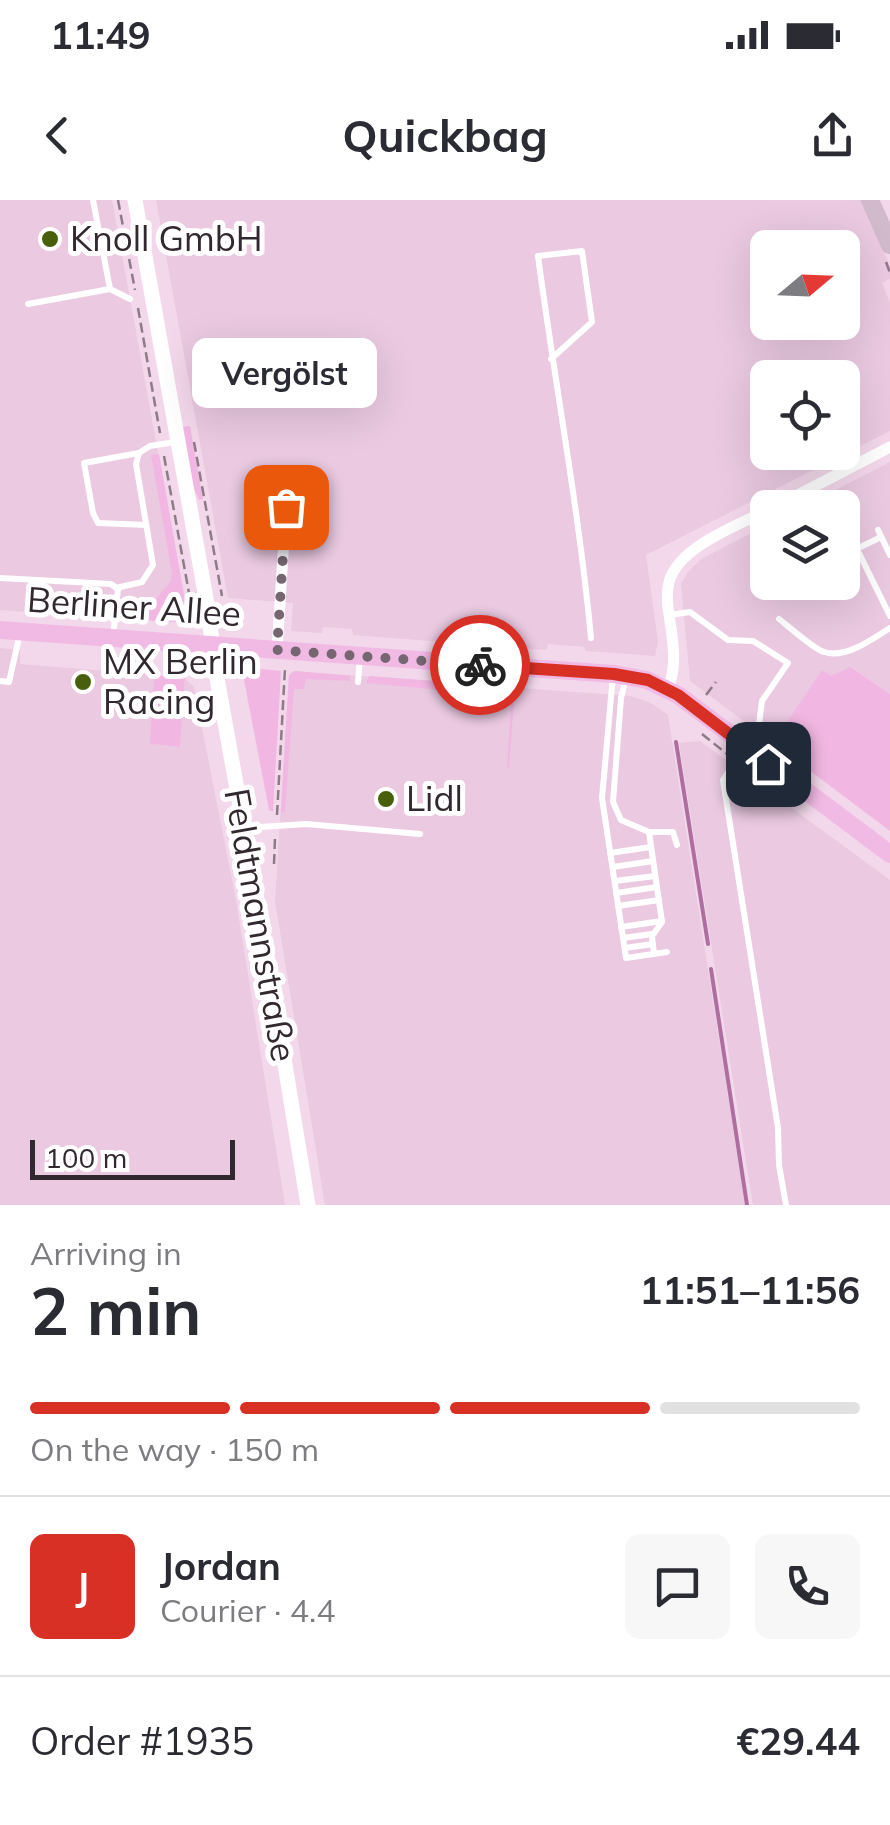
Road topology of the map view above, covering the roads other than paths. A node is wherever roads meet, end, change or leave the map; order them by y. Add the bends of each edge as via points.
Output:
1 (93, 200) edge
2 (135, 200) edge
3 (870, 200) edge
4 (890, 245) edge
5 (110, 288) junction
6 (130, 298) dead end
7 (28, 304) dead end
8 (552, 359) junction
9 (170, 443) junction
10 (890, 447) edge
11 (140, 453) junction
12 (807, 490) edge
13 (286, 507) dead end
14 (750, 519) edge
15 (146, 525) junction
16 (860, 548) edge
17 (890, 555) edge
18 (860, 556) edge
19 (0, 578) edge
20 (116, 588) junction
21 (669, 615) junction
22 (890, 616) edge
23 (779, 619) dead end
24 (890, 628) edge
25 (0, 630) edge
26 (20, 631) junction
27 (112, 638) junction
28 (592, 638) dead end
29 (213, 645) junction
30 (360, 656) junction
31 (281, 658) junction
32 (620, 675) junction
33 (0, 681) edge
34 (358, 682) dead end
35 (673, 692) junction
36 (744, 746) junction
37 (244, 828) junction
38 (649, 832) junction
39 (420, 834) dead end
40 (677, 846) dead end
41 (651, 847) junction
42 (610, 853) junction
43 (890, 854) edge
44 (653, 861) junction
45 (613, 866) junction
46 (655, 876) junction
47 (615, 882) junction
48 (657, 887) junction
49 (616, 893) junction
50 (659, 900) junction
51 (618, 906) junction
52 (662, 921) junction
53 (622, 926) junction
54 (654, 934) junction
55 (623, 938) junction
56 (653, 944) junction
57 (625, 948) junction
58 (668, 952) dead end
59 (654, 954) junction
60 (308, 1205) edge
61 (786, 1205) edge

1 - 5 lane
2 - 9 street, Feldtmannstraße
3 - 4 main road
5 - 6 lane
5 - 7 lane
8 - 8 lane via 538,256 582,251 592,322
8 - 28 lane
9 - 11 lane
9 - 29 street, Feldtmannstraße
10 - 12 street
11 - 15 lane
11 - 15 lane via 84,463 98,523
13 - 31 street
14 - 21 street via 685,557 669,582
15 - 20 lane via 153,565 142,582
16 - 17 lane via 880,533
18 - 22 lane
19 - 20 lane
20 - 27 lane
21 - 35 street
21 - 36 lane via 690,612 728,640 752,641 788,663 762,701 759,724
23 - 24 lane via 823,652 856,648
25 - 26 main road, Berliner Allee
26 - 27 main road, Berliner Allee
26 - 33 lane via 9,682
27 - 29 main road, Berliner Allee
29 - 31 main road, Berliner Allee
29 - 37 street, Feldtmannstraße
30 - 31 main road, Berliner Allee
30 - 32 main road, Berliner Allee
30 - 34 lane
32 - 35 main road, Berliner Allee
32 - 38 lane via 613,802 621,820
32 - 42 lane via 602,798
35 - 36 main road
36 - 43 main road
36 - 61 lane via 723,780
37 - 39 lane via 306,824
37 - 60 street, Feldtmannstraße
38 - 40 lane via 673,832
38 - 41 lane
41 - 42 lane
41 - 44 lane
42 - 45 lane
44 - 45 lane
44 - 46 lane
45 - 47 lane
46 - 47 lane
46 - 48 lane
47 - 49 lane
48 - 49 lane
48 - 50 lane
49 - 51 lane
50 - 51 lane
50 - 52 lane
51 - 53 lane
52 - 53 lane
52 - 54 lane
53 - 55 lane
54 - 55 lane
54 - 56 lane
55 - 57 lane
56 - 57 lane
56 - 59 lane
57 - 59 lane via 626,958
58 - 59 lane

